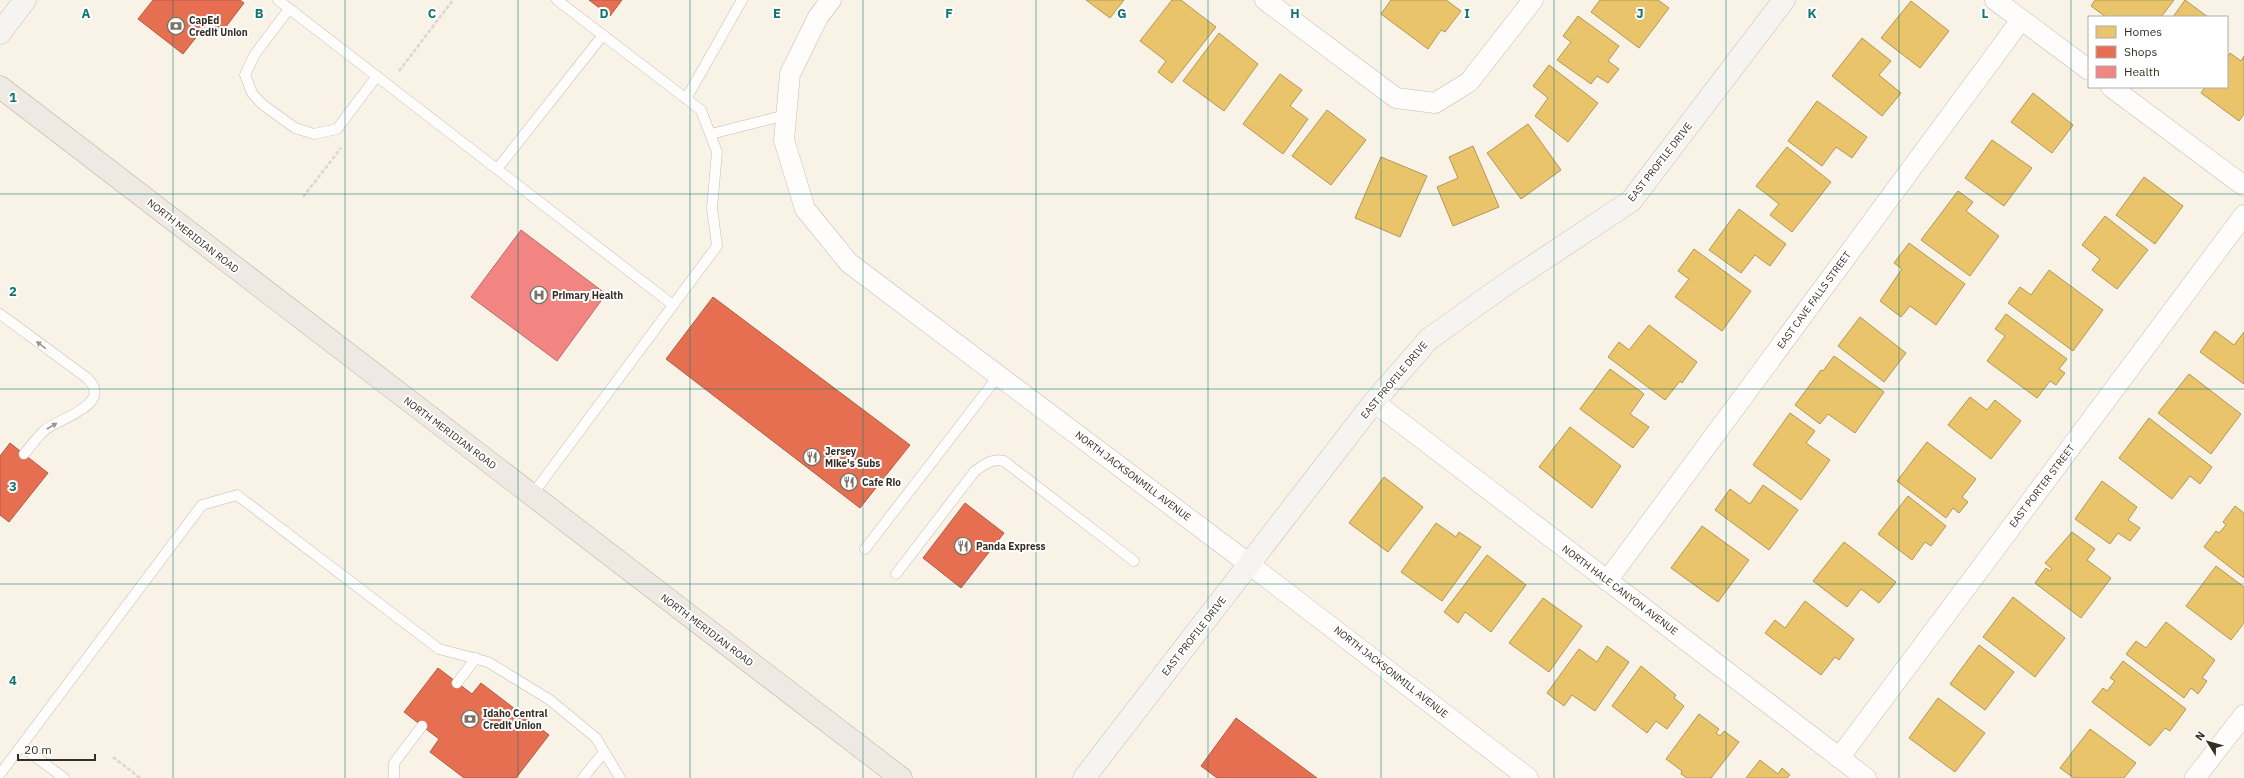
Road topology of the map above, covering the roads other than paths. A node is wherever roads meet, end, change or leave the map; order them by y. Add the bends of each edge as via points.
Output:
1 (25, 0) edge
2 (278, 0) edge
3 (557, 0) edge
4 (742, 0) edge
5 (831, 0) edge
6 (1265, 0) edge
7 (1533, 0) edge
8 (1784, 0) edge
9 (1995, 0) edge
10 (289, 9) junction
11 (2021, 20) junction
12 (0, 33) edge
13 (602, 35) junction
14 (2088, 69) edge
15 (377, 76) junction
16 (0, 87) edge
17 (2113, 88) edge
18 (686, 99) junction
19 (786, 115) junction
20 (711, 134) junction
21 (497, 169) junction
22 (2244, 186) edge
23 (2244, 215) edge
24 (673, 305) junction
25 (0, 314) edge
26 (999, 375) junction
27 (1374, 402) junction
28 (24, 454) dead end
29 (532, 495) junction
30 (865, 549) dead end
31 (1134, 561) dead end
32 (1249, 564) junction
33 (896, 574) dead end
34 (1607, 581) junction
35 (476, 658) junction
36 (457, 683) dead end
37 (2244, 715) edge
38 (422, 726) dead end
39 (21, 746) junction
40 (604, 752) junction
41 (1840, 758) junction
42 (0, 774) edge
43 (64, 778) edge
44 (394, 778) edge
45 (583, 778) edge
46 (620, 778) edge
47 (901, 778) edge
48 (1084, 778) edge
49 (1528, 778) edge
50 (1866, 778) edge
51 (2195, 778) edge

1 - 12 street
2 - 10 lane
3 - 13 lane
4 - 18 lane
5 - 19 street via 818,17 790,74
6 - 7 street via 1396,98 1435,103 1470,82
8 - 27 street, EAST PROFILE DRIVE via 1631,201 1429,339
9 - 11 street
10 - 15 lane
10 - 15 lane via 255,54 245,75 252,93 262,104 295,128 314,134 337,129
11 - 14 street
11 - 34 street, EAST CAVE FALLS STREET
13 - 18 lane
13 - 21 lane
15 - 21 lane
16 - 29 main road, NORTH MERIDIAN ROAD
17 - 22 street
18 - 20 lane via 701,110
19 - 20 lane
19 - 26 street, NORTH JACKSONMILL AVENUE via 784,140 804,209 849,263
20 - 24 lane via 717,152 712,208 717,246
21 - 24 lane
23 - 41 street, EAST PORTER STREET
24 - 29 lane
28 -> 25 lane via 45,430 80,412 90,403 94,396 93,388 87,378
26 - 30 lane
26 - 32 street, NORTH JACKSONMILL AVENUE
27 - 32 street, EAST PROFILE DRIVE
27 - 34 street, NORTH HALE CANYON AVENUE
29 - 47 main road, NORTH MERIDIAN ROAD
31 - 33 lane via 1004,461 997,459 987,462 975,471
32 - 48 street, EAST PROFILE DRIVE
32 - 49 street, NORTH JACKSONMILL AVENUE
34 - 41 street, NORTH HALE CANYON AVENUE
35 - 36 lane
35 - 39 lane via 438,649 237,495 202,505
35 - 40 lane via 488,662 550,700 596,738
37 - 51 street
38 - 44 lane via 394,763
39 - 42 lane
39 - 43 lane
40 - 45 lane
40 - 46 lane
41 - 50 street, NORTH HALE CANYON AVENUE

